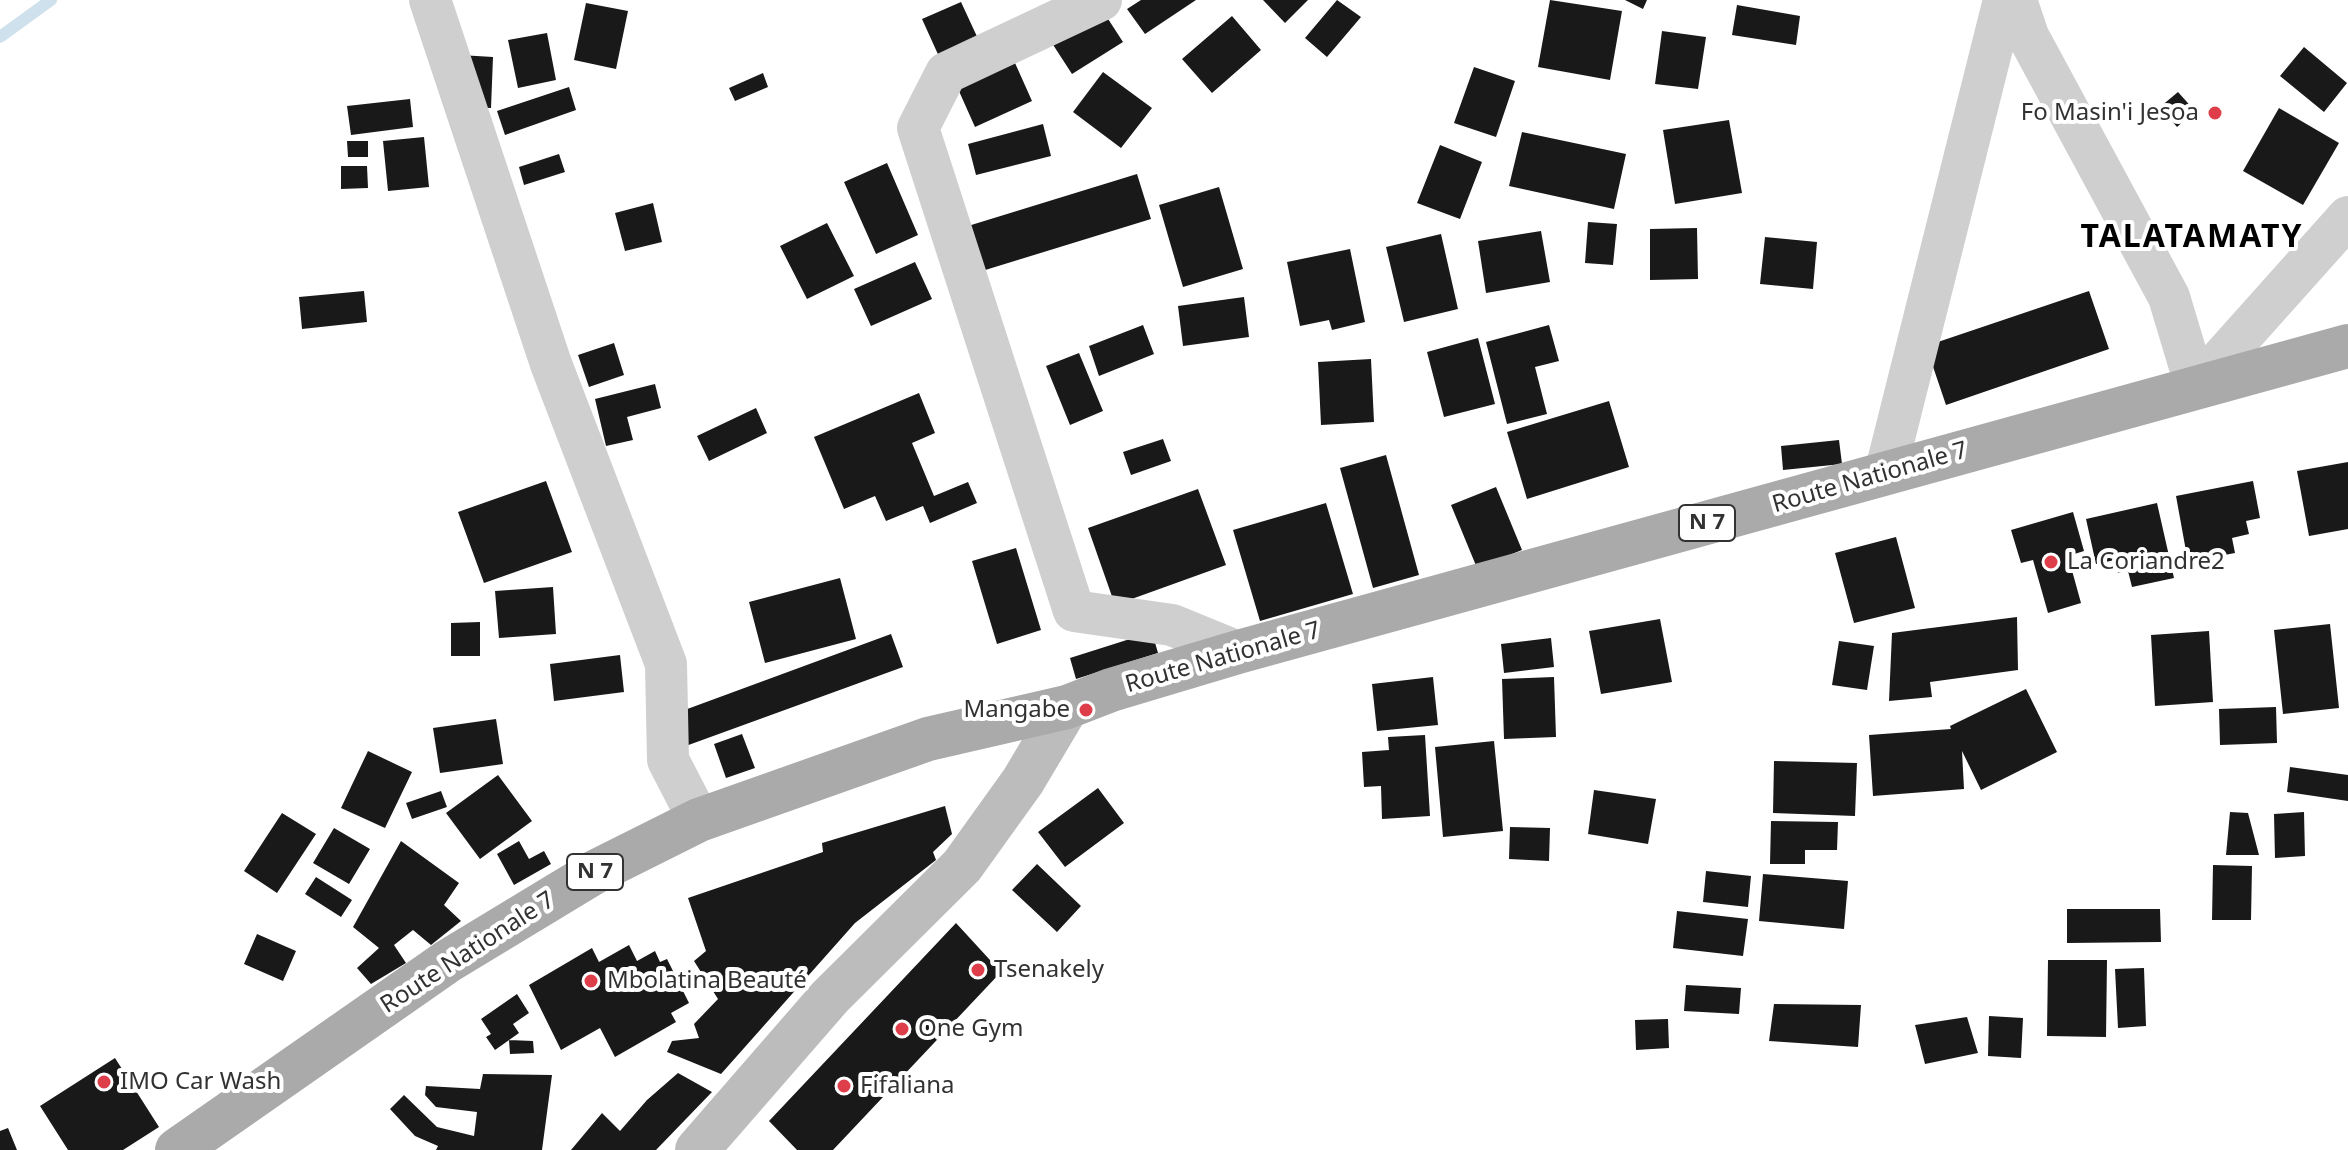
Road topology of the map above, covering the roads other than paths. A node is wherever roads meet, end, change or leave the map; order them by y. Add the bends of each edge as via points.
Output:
1 (430, 0) edge
2 (1101, 0) edge
3 (2004, 0) edge
4 (2016, 0) edge
5 (2348, 217) edge
6 (2348, 346) edge
7 (2196, 387) junction
8 (1885, 474) junction
9 (1238, 652) junction
10 (1067, 707) junction
11 (699, 820) junction
12 (177, 1150) edge
13 (697, 1150) edge

1 - 11 street via 551,364 666,664 668,760
2 - 9 street via 946,73 918,128 1074,611 1172,625
3 - 8 street
4 - 7 street via 2028,36 2169,297
5 - 7 street
6 - 7 main road, Route Nationale 7 / N 7
7 - 8 main road, Route Nationale 7 / N 7
8 - 9 main road, Route Nationale 7 / N 7
9 - 10 main road, Route Nationale 7 / N 7
10 - 11 main road, Route Nationale 7 / N 7 via 928,739
10 - 13 street via 1023,781 962,866 830,997
11 - 12 main road, Route Nationale 7 / N 7 via 595,872 448,961

